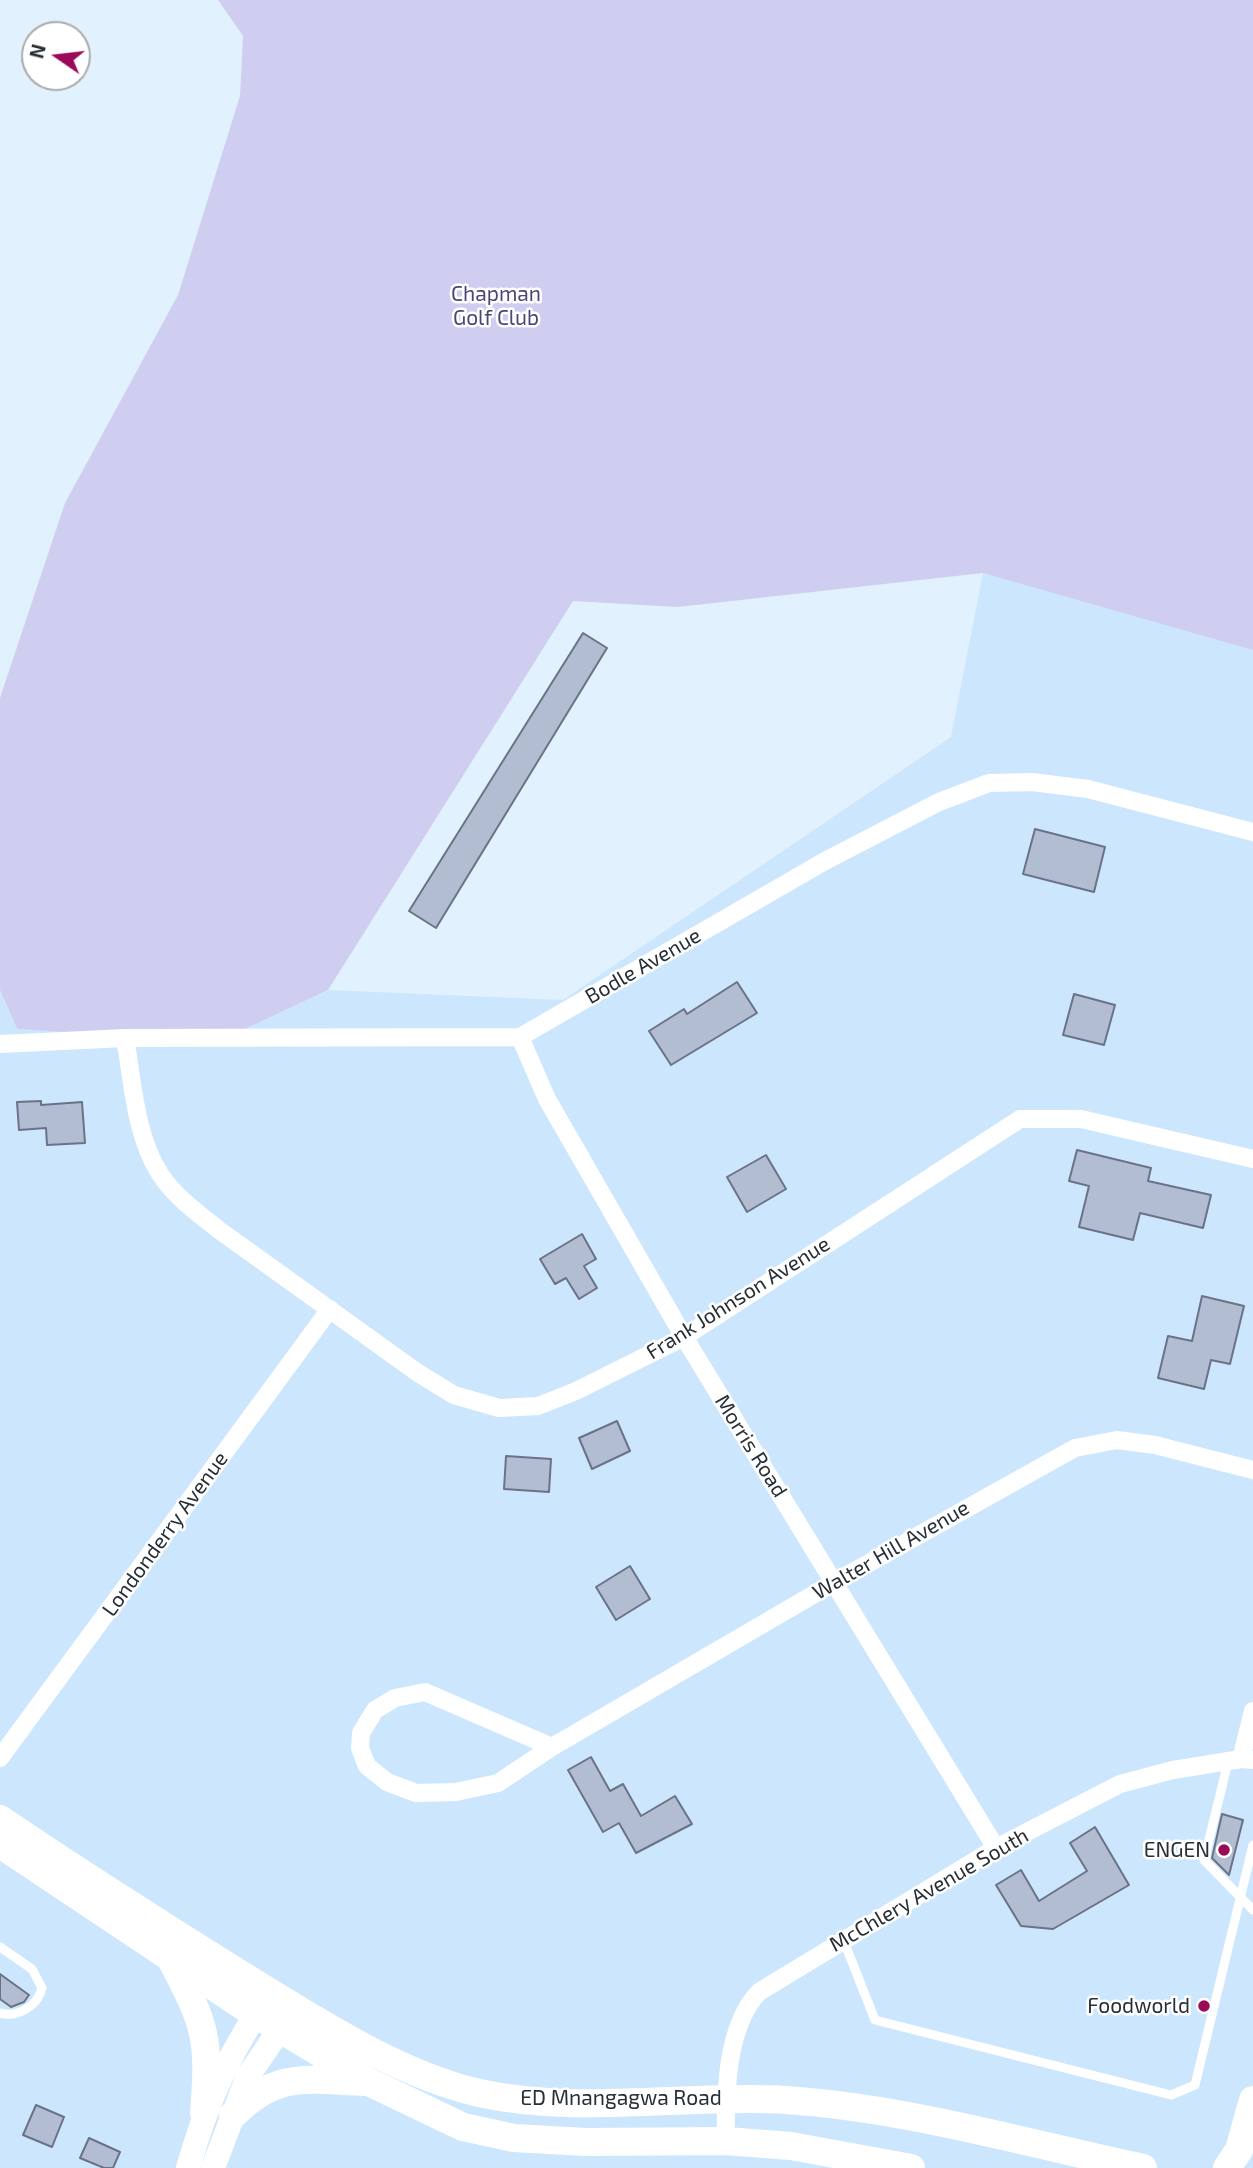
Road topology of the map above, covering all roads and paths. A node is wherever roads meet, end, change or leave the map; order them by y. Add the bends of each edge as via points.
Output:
1 (1253, 832) edge
2 (520, 1037) junction
3 (125, 1038) junction
4 (0, 1044) edge
5 (1253, 1159) edge
6 (330, 1309) junction
7 (684, 1337) junction
8 (1253, 1470) edge
9 (835, 1582) junction
10 (1253, 1710) edge
11 (552, 1747) junction
12 (0, 1758) edge
13 (1241, 1760) edge
14 (0, 1819) edge
15 (0, 1844) edge
16 (1253, 1844) edge
17 (996, 1849) junction
18 (1240, 1898) junction
19 (1253, 1910) edge
20 (844, 1939) junction
21 (0, 1947) edge
22 (170, 1959) junction
23 (263, 2003) junction
24 (0, 2012) edge
25 (288, 2018) junction
26 (369, 2082) junction
27 (725, 2099) junction
28 (1253, 2101) edge
29 (204, 2112) junction
30 (233, 2115) junction
31 (726, 2141) junction
32 (1236, 2162) edge
33 (188, 2168) edge
34 (213, 2168) edge
35 (911, 2168) edge
36 (1143, 2168) edge

1 - 2 street, Bodle Avenue via 1088,789 1032,782 989,783 939,802 825,861
2 - 3 street, Bodle Avenue
2 - 7 street, Morris Road via 547,1099
3 - 4 street, Bodle Avenue
3 - 6 street, Frank Johnson Avenue via 143,1138 160,1175 219,1230
5 - 7 street, Frank Johnson Avenue via 1081,1119 1020,1119
6 - 7 street, Frank Johnson Avenue via 454,1395 499,1408 538,1406
6 - 12 street, Londonderry Avenue
7 - 9 street, Morris Road
8 - 9 street, Walter Hill Avenue via 1117,1440 1075,1448
9 - 11 street, Walter Hill Avenue
9 - 17 street, Morris Road
10 - 13 street
11 - 11 street, Walter Hill Avenue via 498,1783 416,1793 387,1782 368,1766 360,1748 361,1733 374,1710 395,1698 425,1692
13 - 17 street, McChlery Avenue South via 1120,1784
13 - 18 lane via 1204,1860
14 - 23 main road, ED Mnangagwa Road
15 - 22 main road, ED Mnangagwa Road
16 - 18 lane
17 - 20 street, McChlery Avenue South
18 - 19 lane
18 - 20 lane via 1195,2085 1171,2095 875,2020
20 - 27 street, McChlery Avenue South via 759,1992 746,2005
21 - 24 lane via 36,1973 42,1988 28,2007 15,2015
22 - 23 main road, ED Mnangagwa Road
22 - 29 main road via 204,2027
23 - 25 main road, ED Mnangagwa Road
23 - 29 main road via 224,2065
25 - 26 main road, ED Mnangagwa Road
25 - 27 main road, ED Mnangagwa Road via 480,2093 574,2102
25 - 30 main road via 248,2076
26 - 30 main road via 271,2085
26 - 31 main road, ED Mnangagwa Road via 463,2127 514,2138
27 - 31 street, McChlery Avenue South
27 - 36 main road, ED Mnangagwa Road via 843,2106
28 - 32 main road
29 - 33 main road
30 - 34 main road
31 - 35 main road, ED Mnangagwa Road via 791,2146

